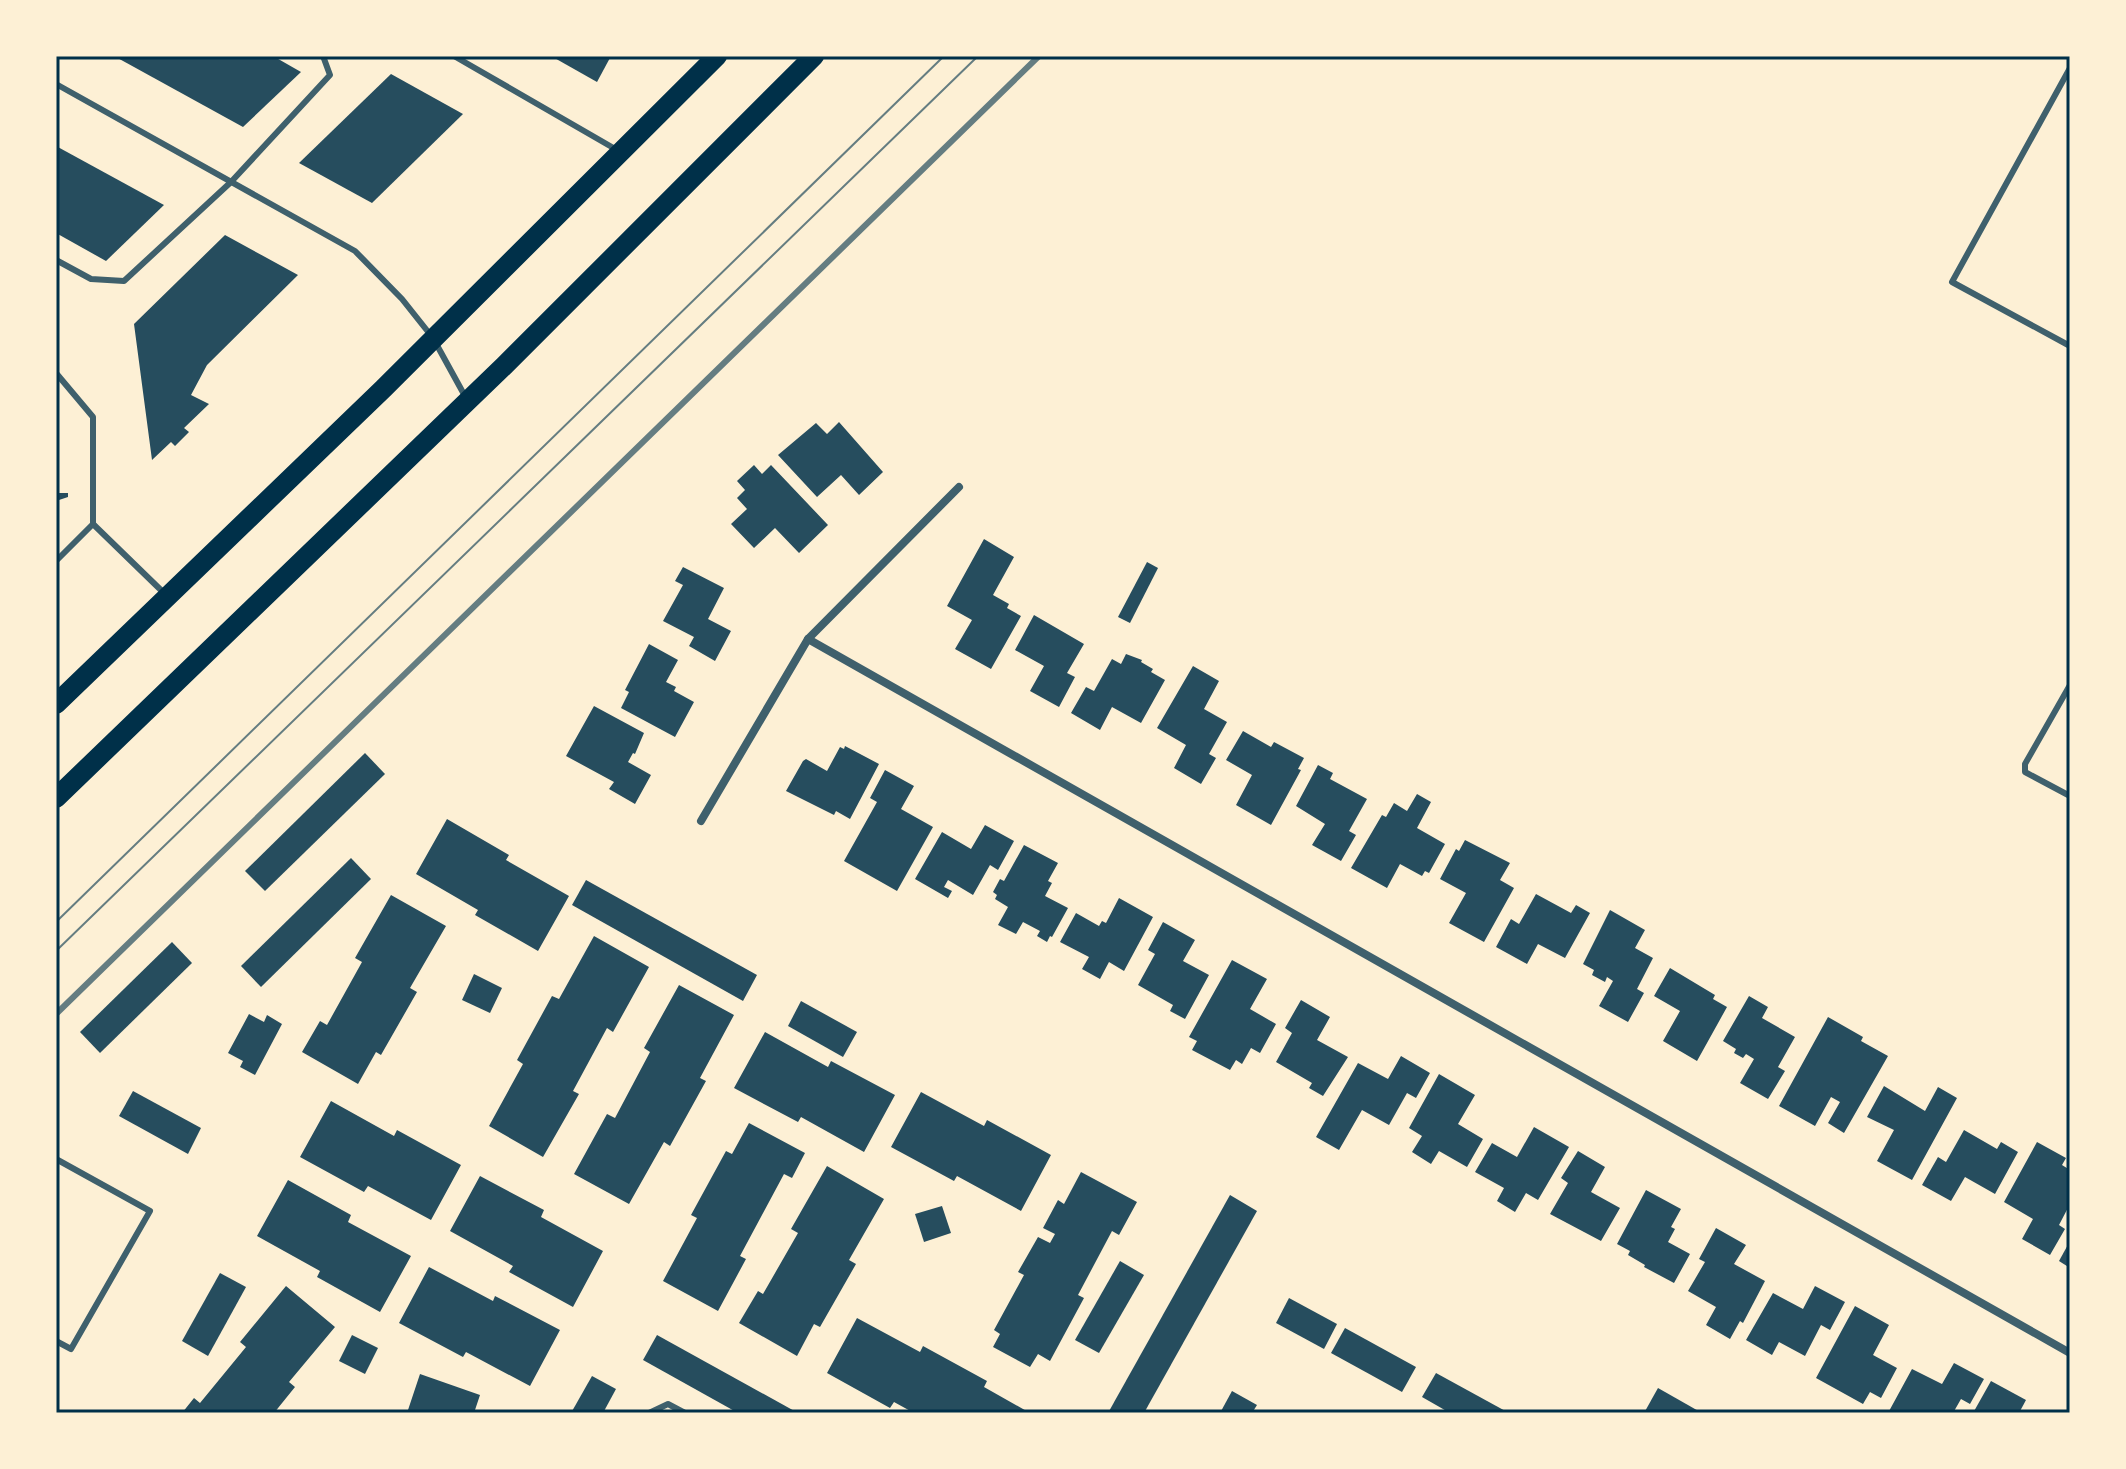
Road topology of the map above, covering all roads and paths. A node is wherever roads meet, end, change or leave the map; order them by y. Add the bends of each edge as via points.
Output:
1 (323, 56) edge
2 (454, 56) edge
3 (717, 56) edge
4 (814, 56) edge
5 (2070, 68) edge
6 (56, 84) edge
7 (621, 153) junction
8 (231, 182) junction
9 (56, 260) edge
10 (433, 338) junction
11 (2070, 346) edge
12 (56, 373) edge
13 (468, 401) junction
14 (959, 487) dead end
15 (93, 524) junction
16 (56, 561) edge
17 (168, 596) junction
18 (808, 639) junction
19 (2070, 685) edge
20 (56, 704) edge
21 (2070, 796) edge
22 (56, 798) edge
23 (701, 821) dead end
24 (56, 1159) edge
25 (56, 1341) edge
26 (2070, 1353) edge
27 (649, 1413) edge
28 (685, 1413) edge

1 - 8 lane via 330,75
2 - 7 lane
3 - 7 main road
4 - 13 main road
5 - 11 lane via 1952,282
6 - 8 lane
7 - 10 main road
8 - 9 lane via 124,281 91,279
8 - 10 lane via 355,251
10 - 13 lane
10 - 17 main road
12 - 15 lane via 93,417
13 - 22 main road
14 - 18 street
15 - 16 lane
15 - 17 lane
17 - 20 main road
18 - 23 street
18 - 26 street
19 - 21 lane via 2025,772
24 - 25 lane via 150,1211 71,1349
27 - 28 lane via 668,1404

